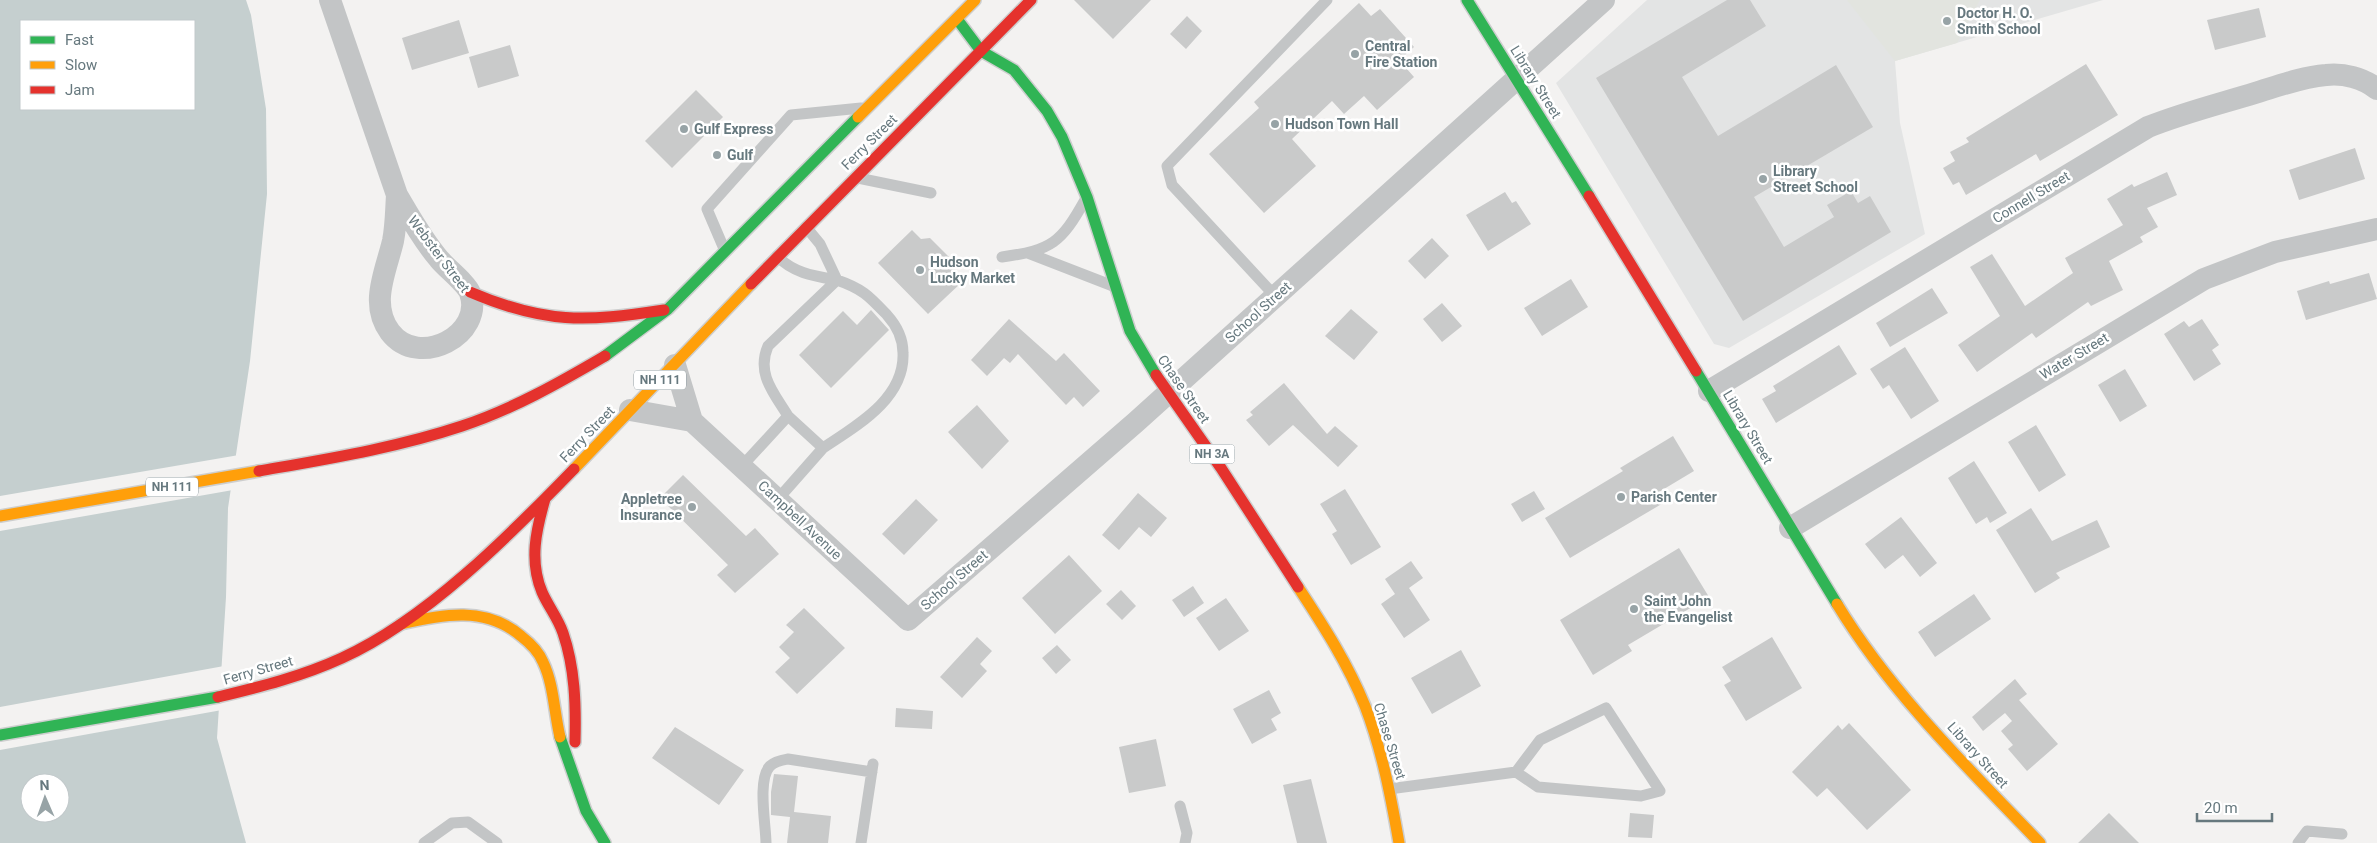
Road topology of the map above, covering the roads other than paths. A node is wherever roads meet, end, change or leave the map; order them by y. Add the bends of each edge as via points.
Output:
1 (330, 0) edge
2 (959, 0) edge
3 (975, 0) edge
4 (1031, 0) edge
5 (1327, 0) edge
6 (1467, 0) edge
7 (1604, 0) edge
8 (1003, 9) dead end
9 (957, 19) junction
10 (1006, 26) junction
11 (981, 51) junction
12 (1014, 70) junction
13 (1516, 79) junction
14 (2377, 89) edge
15 (870, 107) junction
16 (853, 178) junction
17 (931, 193) dead end
18 (397, 195) junction
19 (1087, 197) junction
20 (805, 226) junction
21 (2377, 229) edge
22 (726, 253) junction
23 (1028, 253) junction
24 (777, 256) junction
25 (1002, 257) dead end
26 (837, 280) junction
27 (1114, 286) junction
28 (470, 292) junction
29 (1275, 296) junction
30 (668, 309) junction
31 (675, 365) junction
32 (1709, 390) junction
33 (1169, 392) junction
34 (630, 410) junction
35 (788, 416) junction
36 (692, 422) junction
37 (823, 448) junction
38 (742, 466) junction
39 (545, 499) junction
40 (778, 499) junction
41 (0, 516) edge
42 (1790, 528) junction
43 (908, 620) joint
44 (401, 624) junction
45 (0, 735) edge
46 (573, 769) junction
47 (1516, 772) junction
48 (1390, 790) junction
49 (1180, 806) dead end
50 (2342, 834) dead end
51 (424, 843) edge
52 (497, 843) edge
53 (604, 843) edge
54 (766, 843) edge
55 (861, 843) edge
56 (1185, 843) edge
57 (1399, 843) edge
58 (2040, 843) edge
59 (2298, 843) edge

1 - 18 street, Webster Street
2 - 9 main road
3 - 9 main road, Ferry Street / NH 111
4 - 10 main road, Ferry Street / NH 111
5 - 29 lane via 1167,166 1172,185
6 - 13 main road, Library Street
7 - 13 street, School Street
8 - 10 main road, NH 3A
9 - 11 main road, Chase Street / NH 3A
9 - 15 main road, Ferry Street / NH 111
10 - 11 main road, Ferry Street / NH 111
10 - 12 main road, NH 3A
11 - 12 main road, Chase Street / NH 3A
11 - 16 main road, Ferry Street / NH 111
12 - 19 main road, Chase Street / NH 3A via 1047,111 1062,137
13 - 29 street, School Street
13 - 32 main road, Library Street
14 - 32 street, Connell Street via 2349,76 2302,79 2148,127
15 - 22 main road, Ferry Street / NH 111
15 - 22 lane via 791,115 707,209
16 - 17 lane
16 - 20 main road, Ferry Street / NH 111
18 - 28 street, Webster Street via 438,259
18 - 28 street, Webster Street via 393,238 379,296 379,311 384,325 406,345 435,348 459,333 468,320
19 - 23 lane via 1069,229 1059,239
19 - 27 main road, Chase Street / NH 3A
20 - 24 main road, Ferry Street / NH 111
20 - 26 lane via 824,251
21 - 42 street, Water Street via 2275,252 2204,279
22 - 30 main road, Ferry Street / NH 111
23 - 25 lane
23 - 27 lane
24 - 26 lane via 786,266 809,276
24 - 31 main road, Ferry Street / NH 111
26 - 35 lane via 768,346 763,359 764,371
26 - 37 lane via 866,293 891,319 903,342 904,362 901,376 884,402
27 - 33 main road, Chase Street / NH 3A via 1130,331
28 - 30 main road via 500,306 558,319 616,318
29 - 33 street, School Street
30 - 41 main road, Ferry Street / NH 111 via 607,354 547,390 463,426 368,452
31 - 34 main road, Ferry Street / NH 111
31 - 36 street
32 - 42 main road, Library Street
33 - 43 street, School Street
33 - 48 main road, Chase Street / NH 3A via 1271,543 1346,666 1364,706
34 - 36 street
34 - 39 main road, Ferry Street / NH 111
35 - 37 lane
35 - 38 lane
36 - 38 street, Campbell Avenue
37 - 40 lane
38 - 40 street, Campbell Avenue
39 - 44 main road, Ferry Street / NH 111 via 452,585
39 - 46 main road via 533,554 542,591 562,631 567,650 573,688
40 - 43 street, Campbell Avenue
42 - 58 main road, Library Street via 1877,662 1957,756
44 - 45 main road, Ferry Street / NH 111 via 342,658 265,686 201,701
44 - 46 main road via 464,613 490,618 519,632 542,660 561,736
46 - 53 main road via 591,822
47 - 47 lane via 1538,787 1641,796 1660,791 1606,708 1540,740
47 - 48 lane
48 - 57 main road, Chase Street / NH 3A
49 - 56 lane via 1187,833
50 - 59 lane via 2308,832
51 - 52 lane via 452,823 468,822
54 - 55 lane via 763,809 766,776 769,767 788,759 872,768

